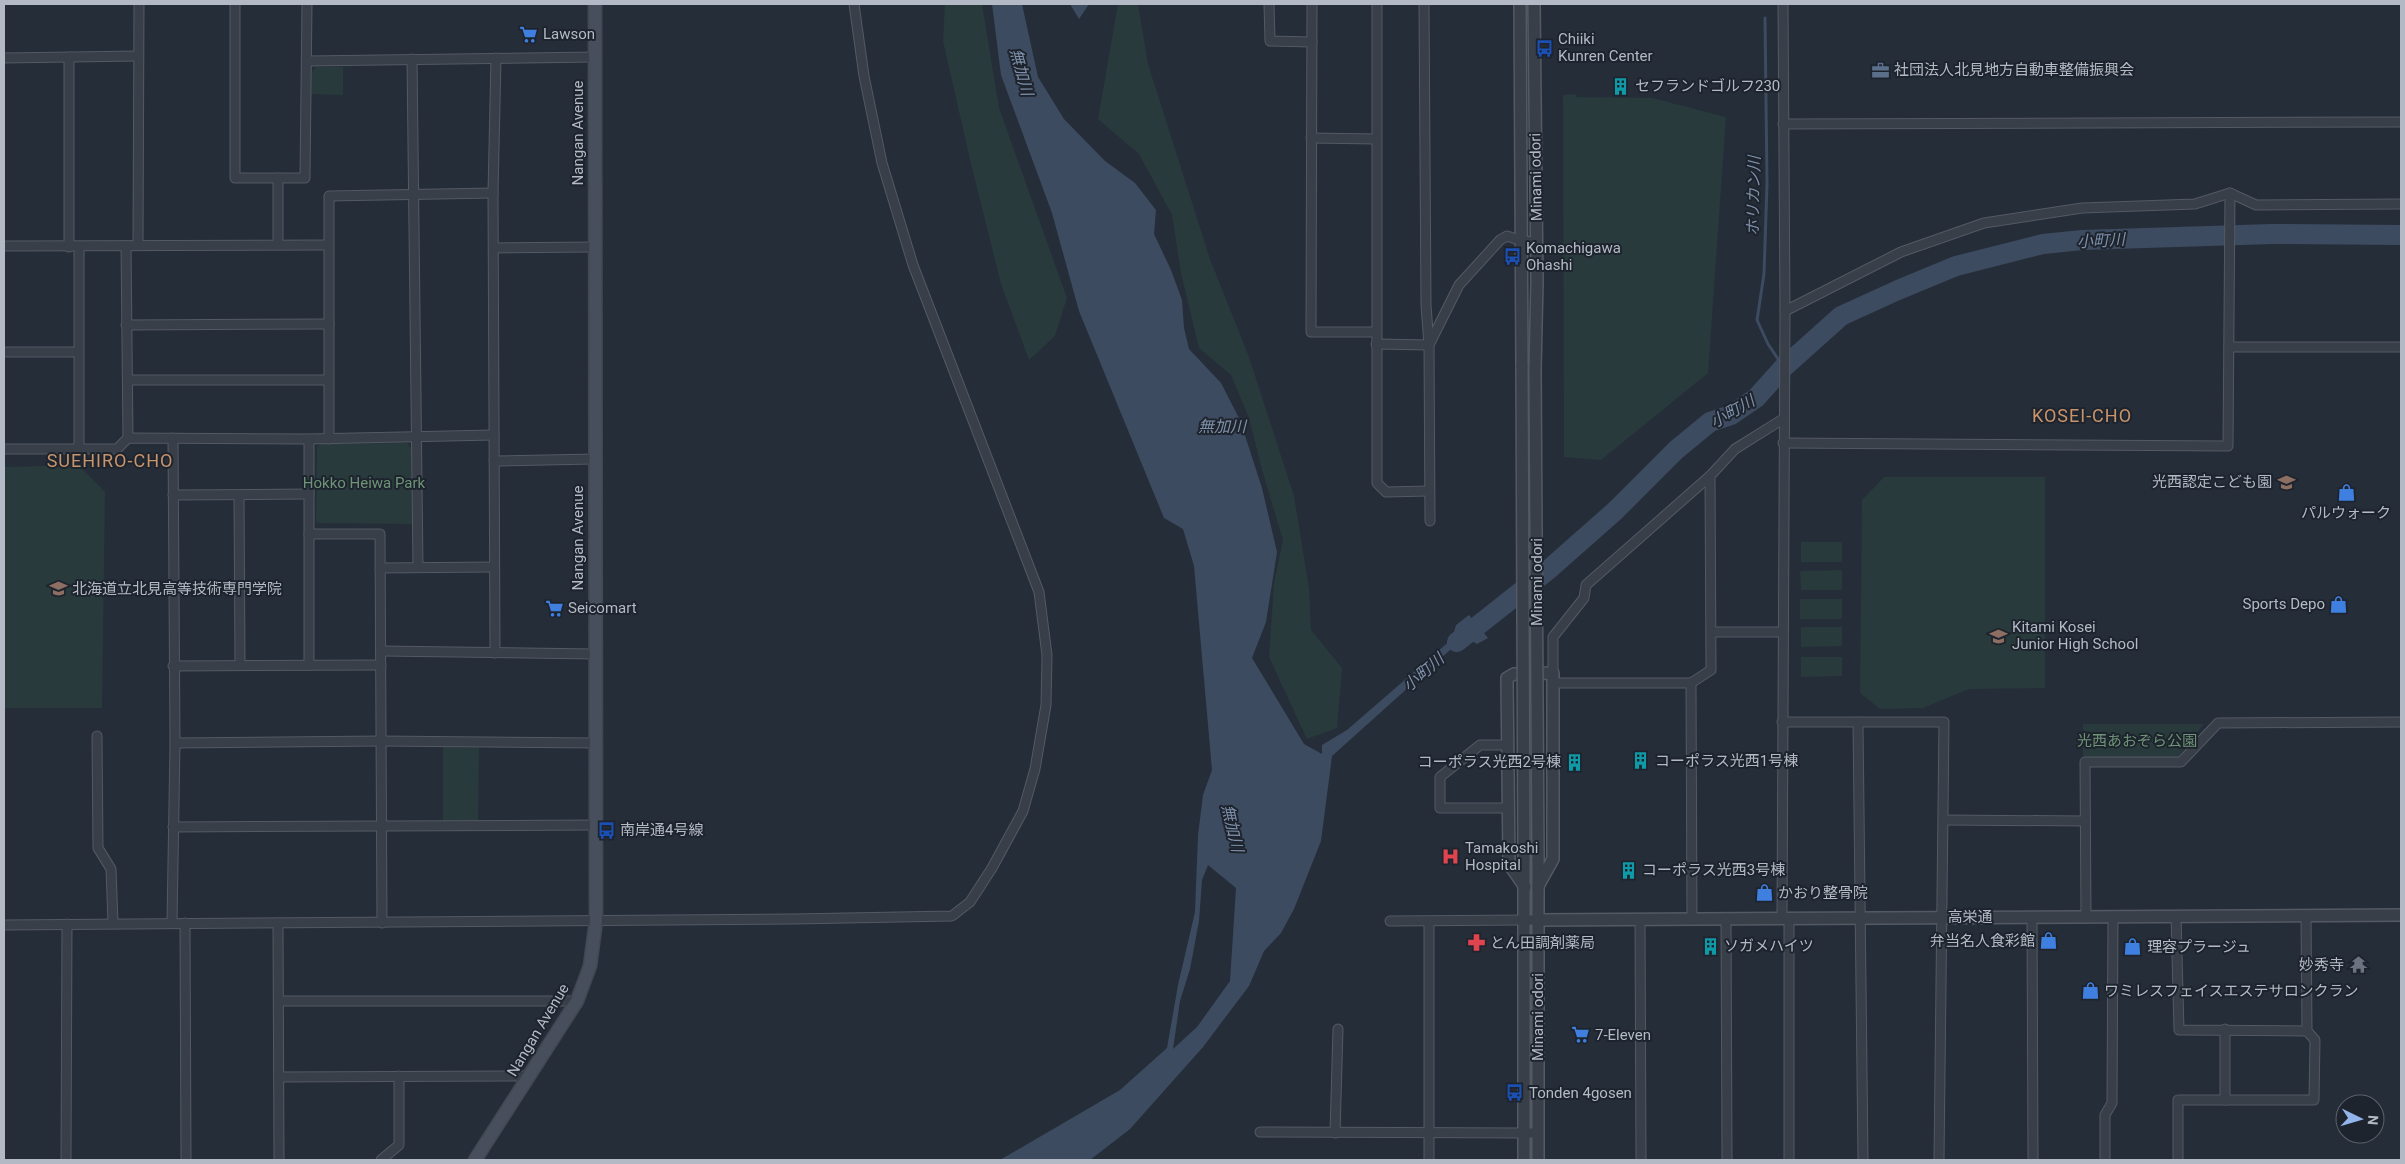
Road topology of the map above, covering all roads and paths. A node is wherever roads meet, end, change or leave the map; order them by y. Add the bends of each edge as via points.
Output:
1 (138, 4) edge
2 (235, 4) edge
3 (307, 4) edge
4 (594, 4) edge
5 (854, 4) edge
6 (1269, 4) edge
7 (1312, 4) edge
8 (1377, 4) edge
9 (1424, 4) edge
10 (1520, 4) edge
11 (1534, 4) edge
12 (1783, 4) edge
13 (1312, 42) junction
14 (138, 56) junction
15 (69, 57) junction
16 (595, 57) junction
17 (4, 58) edge
18 (496, 58) junction
19 (412, 59) junction
20 (307, 61) junction
21 (2401, 122) edge
22 (1783, 124) junction
23 (1311, 138) junction
24 (1376, 139) junction
25 (278, 178) junction
26 (412, 193) junction
27 (493, 193) junction
28 (2230, 193) junction
29 (2401, 204) edge
30 (1522, 241) junction
31 (1536, 242) junction
32 (278, 244) junction
33 (328, 244) junction
34 (138, 245) junction
35 (4, 246) edge
36 (126, 246) junction
37 (69, 247) junction
38 (79, 247) junction
39 (594, 247) junction
40 (494, 248) junction
41 (1785, 311) junction
42 (329, 324) junction
43 (126, 325) junction
44 (1376, 332) junction
45 (1376, 344) junction
46 (1429, 344) junction
47 (2229, 347) junction
48 (2401, 347) edge
49 (4, 352) edge
50 (78, 352) junction
51 (128, 380) junction
52 (328, 380) junction
53 (1784, 419) junction
54 (494, 435) junction
55 (128, 438) junction
56 (173, 438) junction
57 (329, 438) junction
58 (415, 438) junction
59 (309, 439) junction
60 (1783, 443) junction
61 (79, 448) junction
62 (4, 449) edge
63 (594, 459) junction
64 (494, 461) junction
65 (1710, 476) junction
66 (1429, 491) junction
67 (308, 494) junction
68 (173, 495) junction
69 (239, 495) junction
70 (1430, 521) dead end
71 (309, 534) junction
72 (418, 567) junction
73 (494, 567) junction
74 (380, 568) junction
75 (1711, 632) junction
76 (1782, 632) junction
77 (381, 651) junction
78 (495, 653) junction
79 (595, 654) junction
80 (240, 664) junction
81 (309, 665) junction
82 (381, 665) junction
83 (174, 666) junction
84 (1553, 678) junction
85 (1691, 683) junction
86 (1782, 722) junction
87 (2401, 722) edge
88 (1858, 723) junction
89 (97, 736) dead end
90 (381, 740) junction
91 (174, 743) junction
92 (595, 743) junction
93 (1508, 745) junction
94 (1508, 808) junction
95 (1945, 820) junction
96 (2085, 821) junction
97 (596, 825) junction
98 (173, 827) junction
99 (380, 827) junction
100 (1538, 886) junction
101 (1525, 887) junction
102 (2401, 915) edge
103 (2113, 916) junction
104 (2176, 916) junction
105 (2306, 916) junction
106 (1860, 917) junction
107 (1943, 917) junction
108 (2032, 917) junction
109 (2086, 917) junction
110 (1692, 918) junction
111 (1726, 918) junction
112 (1786, 918) junction
113 (1525, 919) junction
114 (1640, 919) junction
115 (1538, 920) junction
116 (596, 921) junction
117 (1390, 921) dead end
118 (1429, 921) junction
119 (113, 923) junction
120 (172, 923) junction
121 (185, 923) junction
122 (278, 923) junction
123 (382, 923) junction
124 (68, 924) junction
125 (4, 925) edge
126 (279, 1000) junction
127 (577, 1001) junction
128 (2224, 1029) junction
129 (1338, 1030) dead end
130 (2307, 1031) junction
131 (399, 1076) junction
132 (530, 1076) junction
133 (279, 1077) junction
134 (2225, 1100) junction
135 (1260, 1132) dead end
136 (1335, 1133) junction
137 (1524, 1133) junction
138 (1538, 1133) junction
139 (1429, 1134) junction
140 (66, 1160) edge
141 (186, 1160) edge
142 (279, 1160) edge
143 (381, 1160) edge
144 (475, 1160) edge
145 (1429, 1160) edge
146 (1524, 1160) edge
147 (1538, 1160) edge
148 (1642, 1160) edge
149 (1726, 1160) edge
150 (1790, 1160) edge
151 (1863, 1160) edge
152 (1939, 1160) edge
153 (2033, 1160) edge
154 (2105, 1160) edge
155 (2178, 1160) edge

1 - 14 street
2 - 25 street via 235,178
3 - 20 street
4 - 16 main road, Nangan Avenue
5 - 116 street via 864,76 882,163 913,264 1039,592 1047,655 1046,695 1035,769 1023,811 992,868 970,902 952,916
6 - 13 street via 1270,42
7 - 13 street
8 - 24 street
9 - 46 street
10 - 30 street, Minami odori
11 - 31 street, Minami odori
12 - 22 street
13 - 23 street
14 - 15 street
14 - 34 street
15 - 17 street
15 - 37 street
16 - 18 street
16 - 39 main road, Nangan Avenue
18 - 19 street
18 - 27 street
19 - 20 street
19 - 26 street
20 - 25 street via 304,178
21 - 22 street
22 - 41 street
23 - 24 street
23 - 44 street via 1312,332
24 - 44 street
25 - 32 street
26 - 27 street
26 - 33 street via 328,196
26 - 58 street
27 - 40 street
28 - 29 street via 2256,205
28 - 41 street via 2195,204 2082,208 1984,223 1901,252
28 - 47 street
30 - 31 street
30 - 46 street via 1507,236 1481,259 1459,285
30 - 101 street, Minami odori, bridge
31 - 100 street, Minami odori, bridge
32 - 33 street
32 - 34 street
33 - 42 street
34 - 36 street
35 - 37 street
36 - 38 street
36 - 43 street
37 - 38 street
38 - 50 street
39 - 40 street
39 - 63 main road, Nangan Avenue
40 - 54 street
41 - 53 street
42 - 43 street
42 - 52 street
43 - 51 street
44 - 45 street
45 - 46 street
45 - 66 street via 1377,483 1386,492
46 - 66 street
47 - 48 street
47 - 60 street via 2228,446
49 - 50 street
50 - 61 street
51 - 52 street
51 - 55 street
52 - 57 street
53 - 60 street
53 - 65 street via 1735,449
54 - 58 street
54 - 64 street
55 - 56 street
55 - 61 street via 116,449
56 - 59 street
56 - 68 street
57 - 58 street
57 - 59 street
58 - 72 street
59 - 67 street
60 - 76 street
61 - 62 street
63 - 64 street
63 - 79 main road, Nangan Avenue
64 - 73 street
65 - 75 street
65 - 84 street via 1586,585 1584,598 1553,637
66 - 70 street
67 - 69 street
67 - 71 street
68 - 69 street
68 - 83 street
69 - 80 street
71 - 74 street via 380,534
71 - 81 street
72 - 73 street
72 - 74 street
73 - 78 street
74 - 77 street
75 - 76 street
75 - 85 street via 1711,670
76 - 86 street
77 - 78 street
77 - 82 street
78 - 79 street
79 - 92 main road, Nangan Avenue
80 - 81 street
80 - 83 street
81 - 82 street
82 - 90 street
83 - 91 street
84 - 85 street
84 - 93 street via 1514,674 1507,678
84 - 100 street via 1553,859
85 - 110 street
86 - 88 street
86 - 112 street
87 - 96 street via 2218,722 2181,762 2085,762
88 - 95 street via 1944,722
88 - 106 street
89 - 119 street via 98,848 111,869
90 - 91 street
90 - 92 street
90 - 99 street
91 - 98 street
92 - 97 main road, Nangan Avenue
93 - 94 street
93 - 94 street via 1480,745 1440,777 1440,808
94 - 101 street via 1509,864
95 - 96 street
95 - 107 street
96 - 109 street
97 - 99 street
97 - 116 main road, Nangan Avenue
98 - 99 street
98 - 120 street
99 - 123 street
100 - 115 street, Minami odori
101 - 113 street, Minami odori
102 - 105 street, 高栄通
103 - 104 street, 高栄通
103 - 109 street, 高栄通
103 - 154 street via 2112,1103 2105,1115
104 - 105 street, 高栄通
104 - 128 street via 2179,1030
105 - 130 street
106 - 107 street, 高栄通
106 - 112 street, 高栄通
106 - 151 street
107 - 108 street, 高栄通
107 - 152 street
108 - 109 street, 高栄通
108 - 153 street
110 - 111 street, 高栄通
110 - 114 street, 高栄通
111 - 112 street, 高栄通
111 - 149 street
112 - 150 street
113 - 115 street
113 - 118 street
113 - 137 street, Minami odori
114 - 115 street, 高栄通
114 - 148 street
115 - 138 street, Minami odori
116 - 123 street
116 - 127 main road, Nangan Avenue via 590,966
117 - 118 street
118 - 139 street
119 - 120 street
119 - 124 street
120 - 121 street
121 - 122 street
121 - 141 street
122 - 123 street
122 - 126 street
124 - 125 street
124 - 140 street
126 - 127 street
126 - 133 street
127 - 132 main road, Nangan Avenue
128 - 130 street
128 - 134 street
129 - 136 street
130 - 134 street via 2314,1040 2314,1100
131 - 132 street
131 - 133 street
131 - 143 street via 399,1145
132 - 144 main road, Nangan Avenue
133 - 142 street
134 - 155 street via 2178,1100
135 - 136 street
136 - 139 street
137 - 138 street
137 - 139 street
137 - 146 street, Minami odori
138 - 147 street, Minami odori
139 - 145 street

